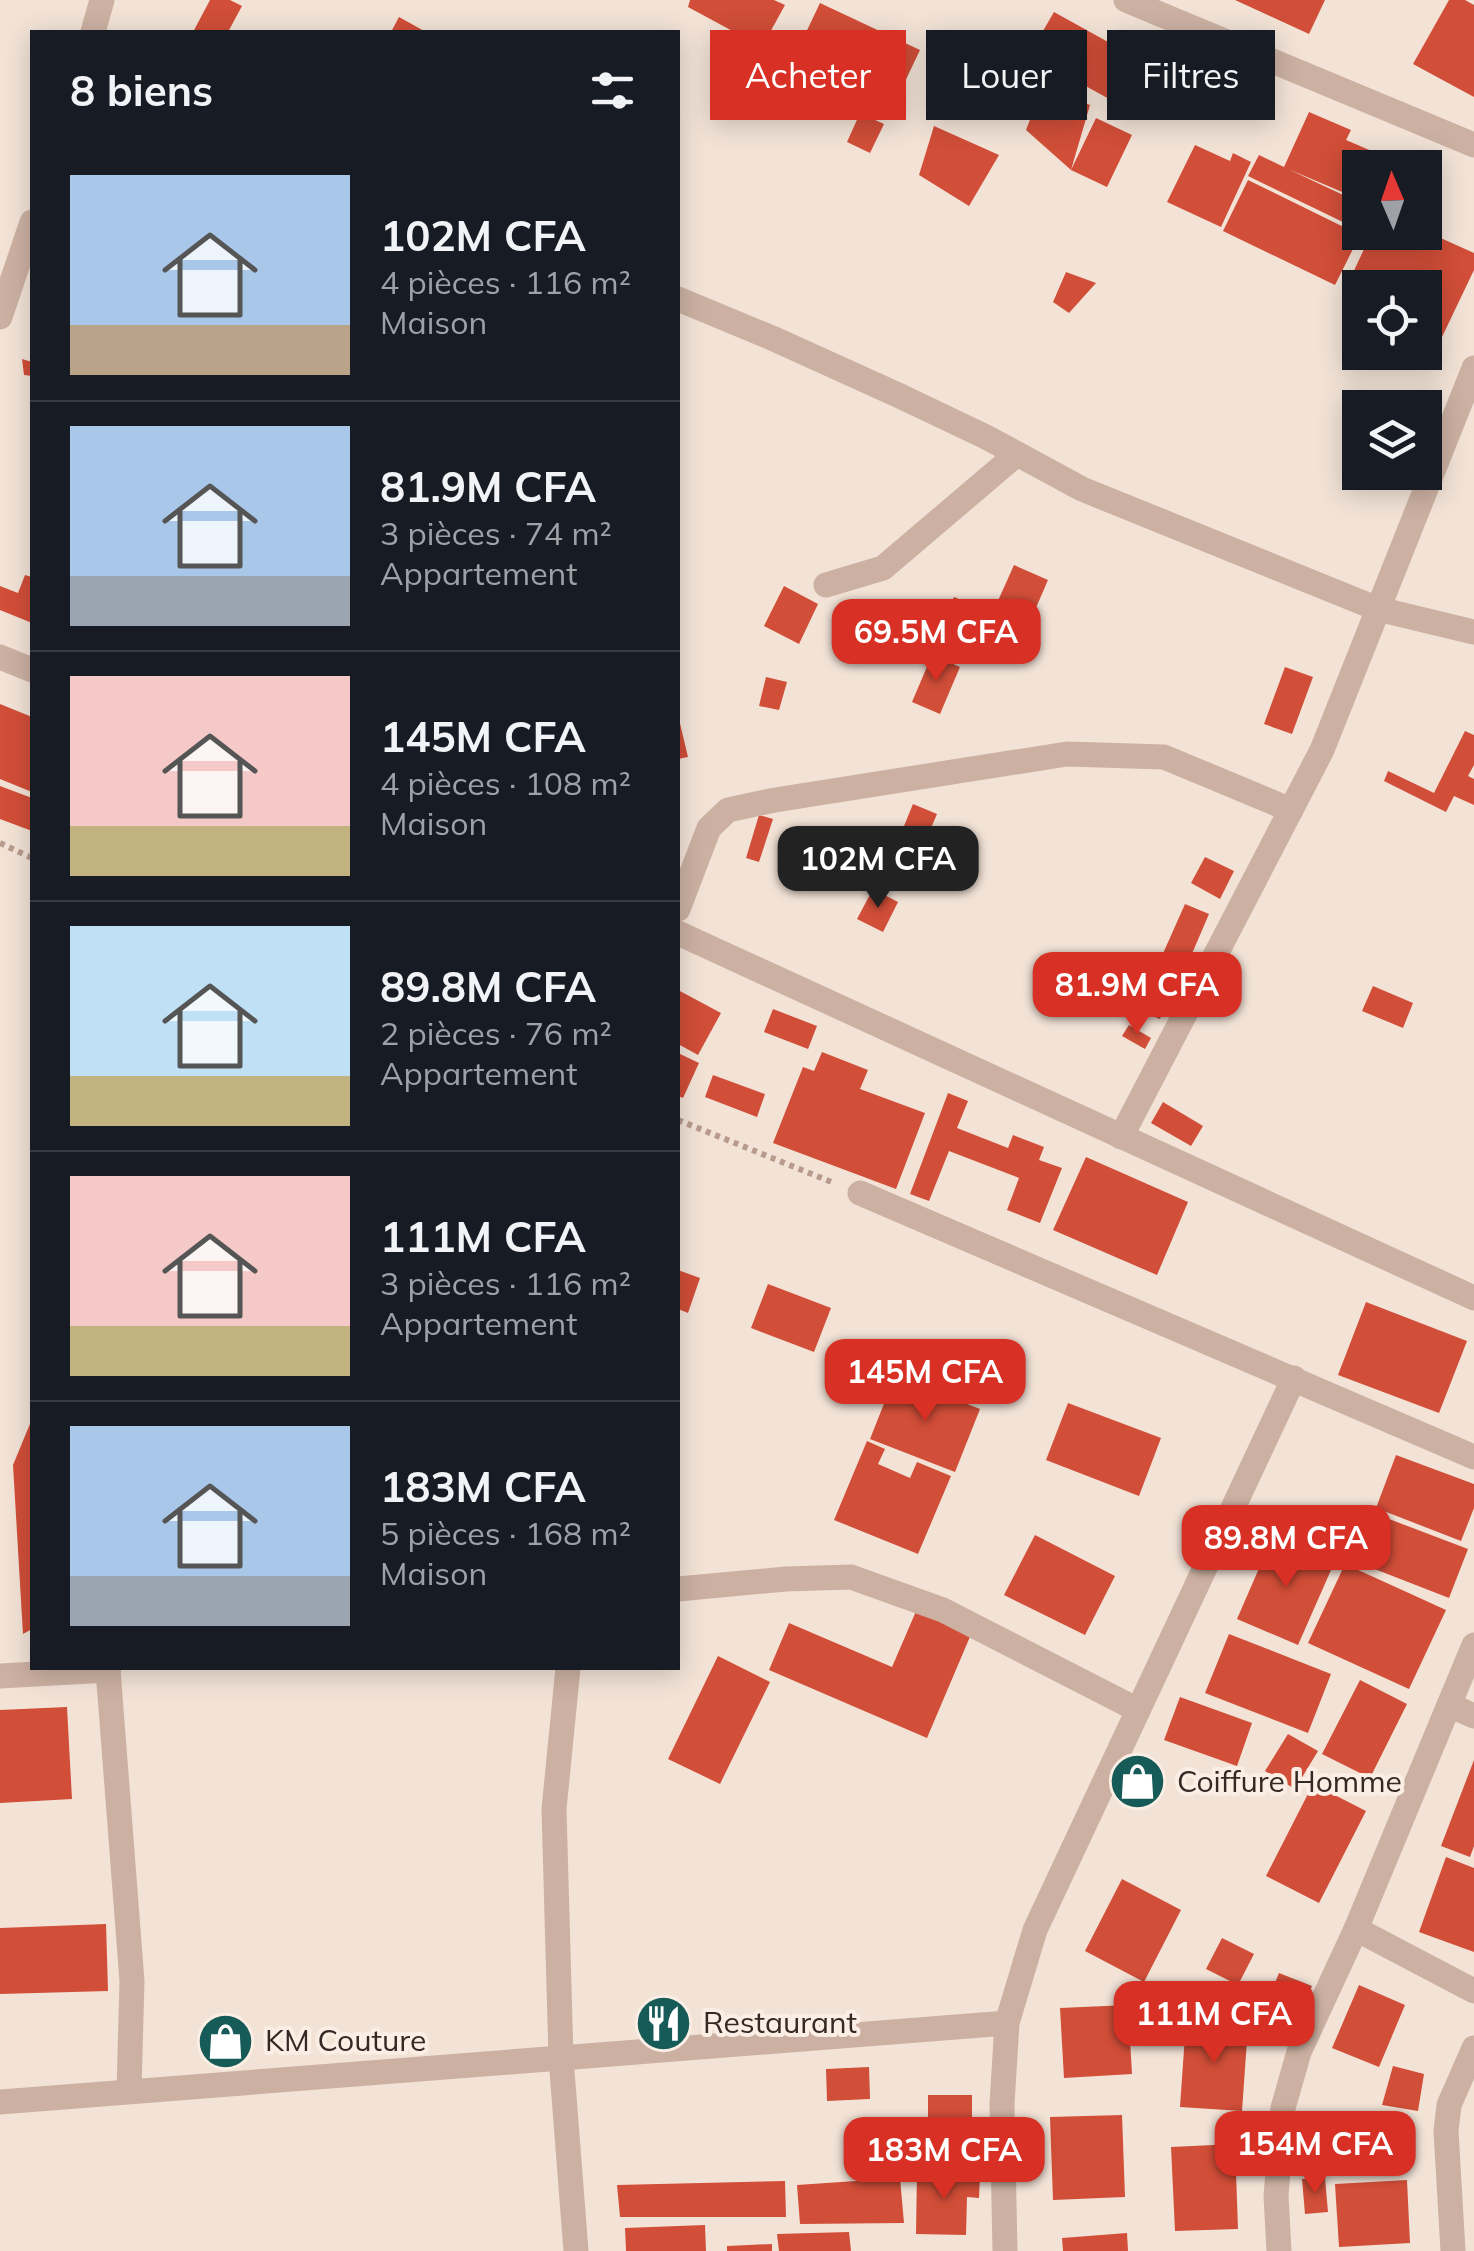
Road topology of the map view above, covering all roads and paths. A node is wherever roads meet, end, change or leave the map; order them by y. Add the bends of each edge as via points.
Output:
1 (102, 0) edge
2 (1126, 0) edge
3 (94, 30) edge
4 (1474, 145) edge
5 (30, 228) edge
6 (680, 301) edge
7 (0, 317) edge
8 (1474, 368) edge
9 (1017, 454) junction
10 (826, 586) dead end
11 (1378, 609) junction
12 (1474, 632) edge
13 (0, 657) edge
14 (30, 669) edge
15 (1291, 810) junction
16 (0, 844) edge
17 (30, 857) edge
18 (680, 904) edge
19 (680, 934) edge
20 (680, 1121) edge
21 (1121, 1137) junction
22 (860, 1193) joint
23 (1474, 1298) edge
24 (1294, 1378) junction
25 (1474, 1456) edge
26 (680, 1589) edge
27 (1474, 1644) edge
28 (93, 1670) edge
29 (109, 1670) edge
30 (568, 1670) edge
31 (0, 1676) edge
32 (1450, 1705) junction
33 (1138, 1710) junction
34 (1474, 1716) edge
35 (1356, 1929) junction
36 (1474, 1991) edge
37 (1007, 2023) junction
38 (1474, 2048) edge
39 (561, 2058) junction
40 (129, 2091) junction
41 (0, 2102) edge
42 (1460, 2249) edge
43 (576, 2251) edge
44 (1004, 2251) edge
45 (1279, 2251) edge

1 - 3 street
2 - 4 street
5 - 7 street
6 - 9 street
8 - 11 street
9 - 10 street via 883,568
9 - 11 street via 1082,489
11 - 12 street
11 - 15 street
13 - 14 street
15 - 18 street via 1164,757 1067,754 728,810 709,828
15 - 21 street
16 - 17 path
19 - 21 street
20 - 22 path
21 - 23 street
22 - 24 street
24 - 25 street
24 - 33 street
26 - 33 street via 851,1578 943,1610
27 - 32 street
28 - 31 street
29 - 40 street via 132,1981
30 - 39 street via 554,1809
32 - 34 street
32 - 35 street
33 - 37 street via 1035,1930
35 - 36 street
35 - 45 street via 1299,2052 1282,2108
37 - 39 street
37 - 44 street
38 - 42 street via 1455,2084 1446,2132
39 - 40 street
39 - 43 street
40 - 41 street

